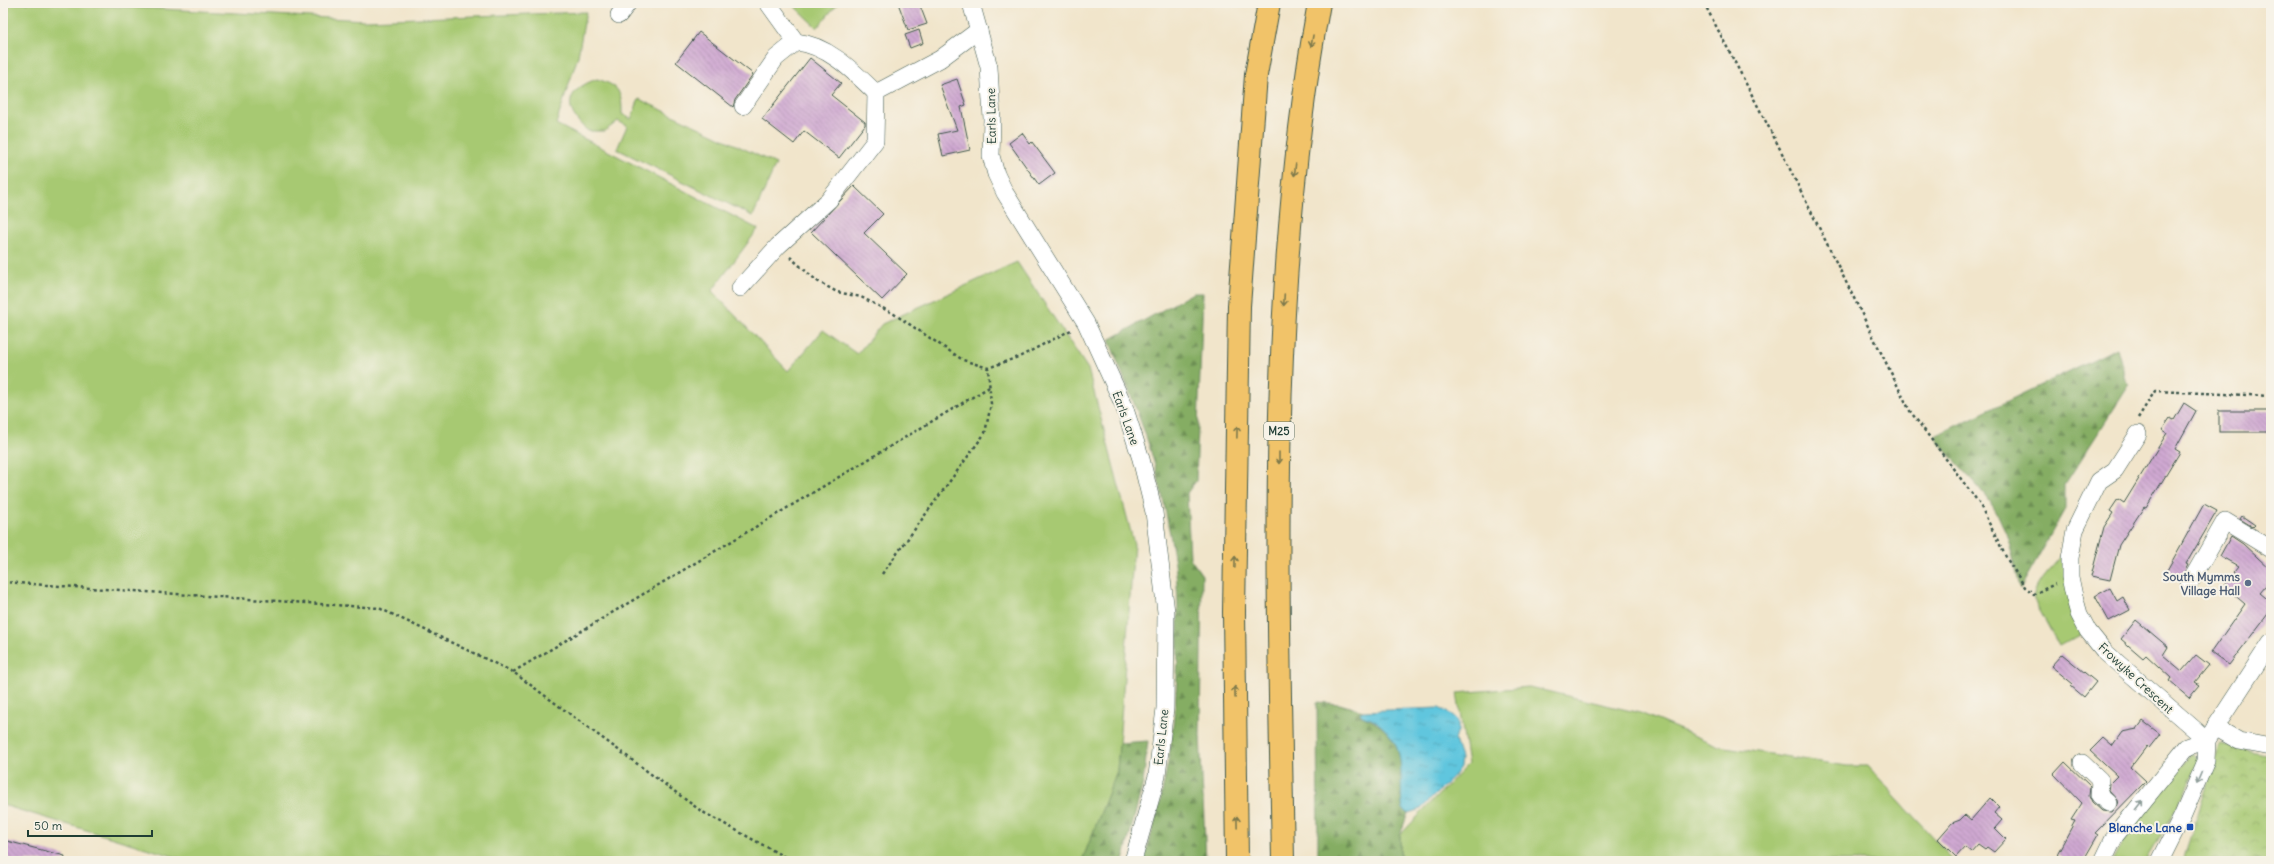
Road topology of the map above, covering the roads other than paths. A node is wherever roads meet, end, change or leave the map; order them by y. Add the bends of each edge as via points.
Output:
1 (768, 3) edge
2 (971, 3) edge
3 (1270, 3) edge
4 (1319, 3) edge
5 (979, 30) junction
6 (796, 42) junction
7 (876, 93) junction
8 (743, 106) dead end
9 (740, 288) dead end
10 (2138, 434) road end
11 (2271, 549) edge
12 (2188, 584) dead end
13 (2271, 642) edge
14 (2211, 734) junction
15 (2271, 747) edge
16 (2082, 763) dead end
17 (2117, 812) junction
18 (1133, 861) edge
19 (1237, 861) edge
20 (1283, 861) edge
21 (2103, 861) edge
22 (2160, 861) edge

1 - 6 street
2 - 5 street, Earls Lane
19 -> 3 highway via 1234,612 1239,306 1256,75
4 -> 20 highway, M25 via 1306,75 1287,243 1280,381 1278,603
5 - 7 street via 940,59
5 - 18 street, Earls Lane via 989,67 991,156 996,174 1086,323 1124,406 1154,512 1165,605 1165,708 1157,776
6 - 7 street via 808,44 846,65
6 - 8 street via 776,58
7 - 9 street via 874,141 829,200 778,246
10 - 14 street, Frowyke Crescent via 2115,470 2099,481 2075,530 2070,558 2070,577 2079,614 2088,631 2105,652
11 - 12 street via 2225,521
13 - 14 street
14 - 15 street, Frowyke Crescent
17 -> 14 street via 2187,746
14 -> 22 street via 2206,761
16 - 17 street via 2100,780 2099,795
17 - 21 street via 2115,836

